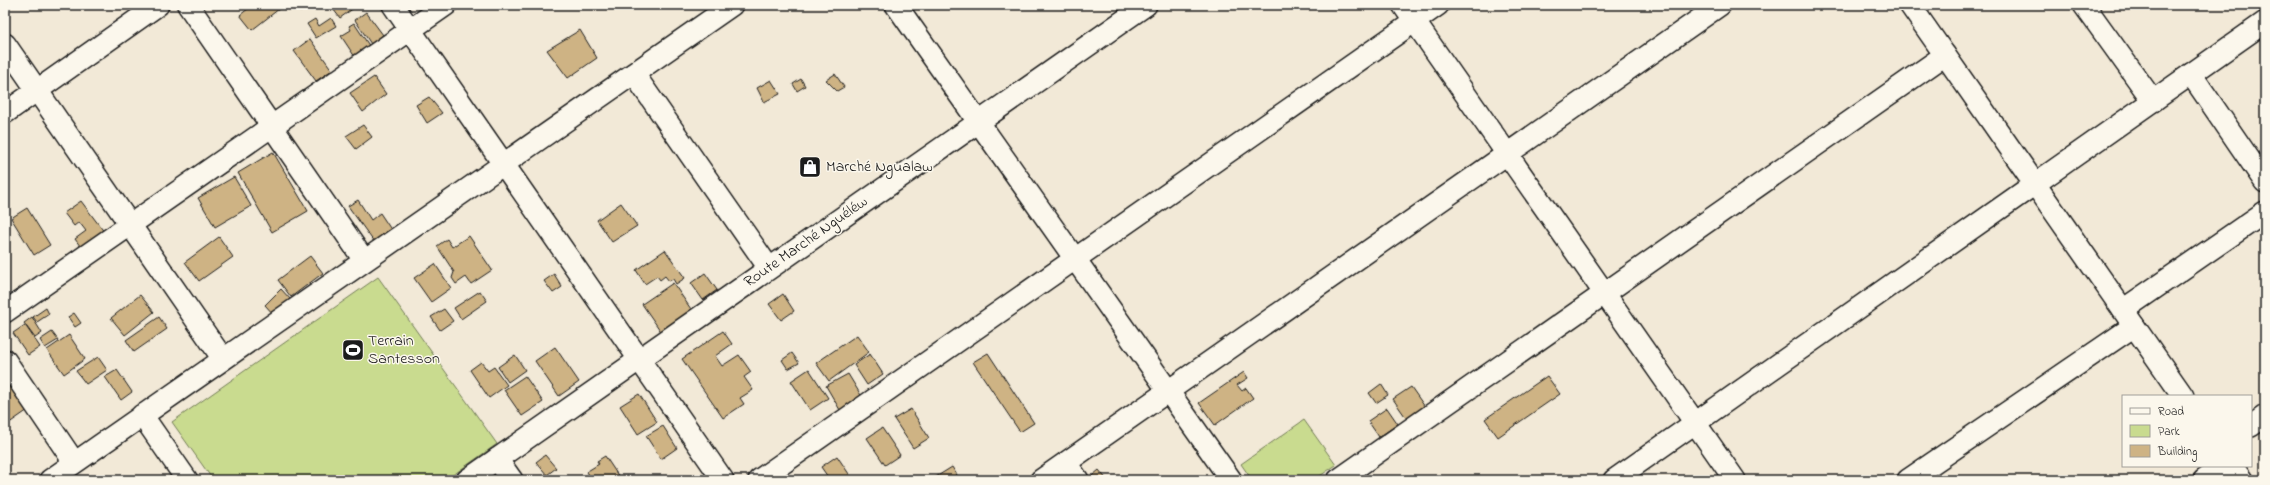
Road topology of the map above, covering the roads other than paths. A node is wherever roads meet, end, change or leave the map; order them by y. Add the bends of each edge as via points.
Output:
1 (158, 5) edge
2 (188, 5) edge
3 (393, 5) edge
4 (446, 5) edge
5 (732, 5) edge
6 (896, 5) edge
7 (1146, 5) edge
8 (1438, 5) edge
9 (1720, 5) edge
10 (1910, 5) edge
11 (2084, 5) edge
12 (1408, 13) edge
13 (2265, 22) edge
14 (410, 30) junction
15 (5, 44) edge
16 (1945, 55) junction
17 (634, 74) junction
18 (2191, 74) junction
19 (37, 90) junction
20 (2153, 101) junction
21 (5, 113) edge
22 (977, 123) junction
23 (272, 126) junction
24 (1507, 154) junction
25 (504, 164) junction
26 (2265, 182) edge
27 (2035, 184) junction
28 (2265, 212) edge
29 (130, 225) junction
30 (364, 260) junction
31 (1074, 260) junction
32 (769, 268) junction
33 (1604, 294) junction
34 (5, 312) edge
35 (2129, 318) junction
36 (223, 359) junction
37 (639, 359) junction
38 (5, 360) edge
39 (1168, 391) junction
40 (2182, 395) edge
41 (142, 415) junction
42 (2265, 416) edge
43 (1695, 423) junction
44 (2252, 425) edge
45 (497, 459) junction
46 (74, 462) junction
47 (1066, 463) junction
48 (2223, 467) edge
49 (2233, 467) edge
50 (50, 480) edge
51 (187, 480) edge
52 (467, 480) edge
53 (512, 480) edge
54 (723, 480) edge
55 (759, 480) edge
56 (1042, 480) edge
57 (1078, 480) edge
58 (1231, 480) edge
59 (1338, 480) edge
60 (1614, 480) edge
61 (1735, 480) edge
62 (1908, 480) edge
63 (2204, 480) edge
64 (2242, 480) edge

1 - 19 street
2 - 23 street
3 - 14 street
4 - 14 street
5 - 17 street
6 - 22 street
7 - 22 street, Route Marché Nguéléw
8 - 12 street
9 - 24 street
10 - 16 street
11 - 20 street
12 - 24 street
12 - 31 street
13 - 18 street
14 - 23 street
14 - 25 street
15 - 19 street
16 - 27 street
16 - 33 street
17 - 25 street
17 - 32 street
18 - 20 street
18 - 26 street
19 - 21 street
19 - 29 street
20 - 27 street
22 - 31 street
22 - 32 street, Route Marché Nguéléw
23 - 29 street
23 - 30 street
24 - 33 street
24 - 39 street
25 - 30 street
25 - 37 street
27 - 35 street
27 - 43 street
28 - 35 street
29 - 34 street
29 - 36 street
30 - 36 street
31 - 39 street
31 - 55 street
32 - 37 street, Route Marché Nguéléw
33 - 43 street
33 - 59 street
35 - 40 street
35 - 62 street
36 - 41 street
37 - 45 street, Route Marché Nguéléw
37 - 54 street
38 - 46 street
39 - 47 street
39 - 58 street
41 - 46 street
41 - 51 street
42 - 44 street
43 - 60 street
43 - 61 street
45 - 52 street, Route Marché Nguéléw
45 - 53 street
46 - 50 street
47 - 56 street
47 - 57 street
48 - 63 street
49 - 64 street

